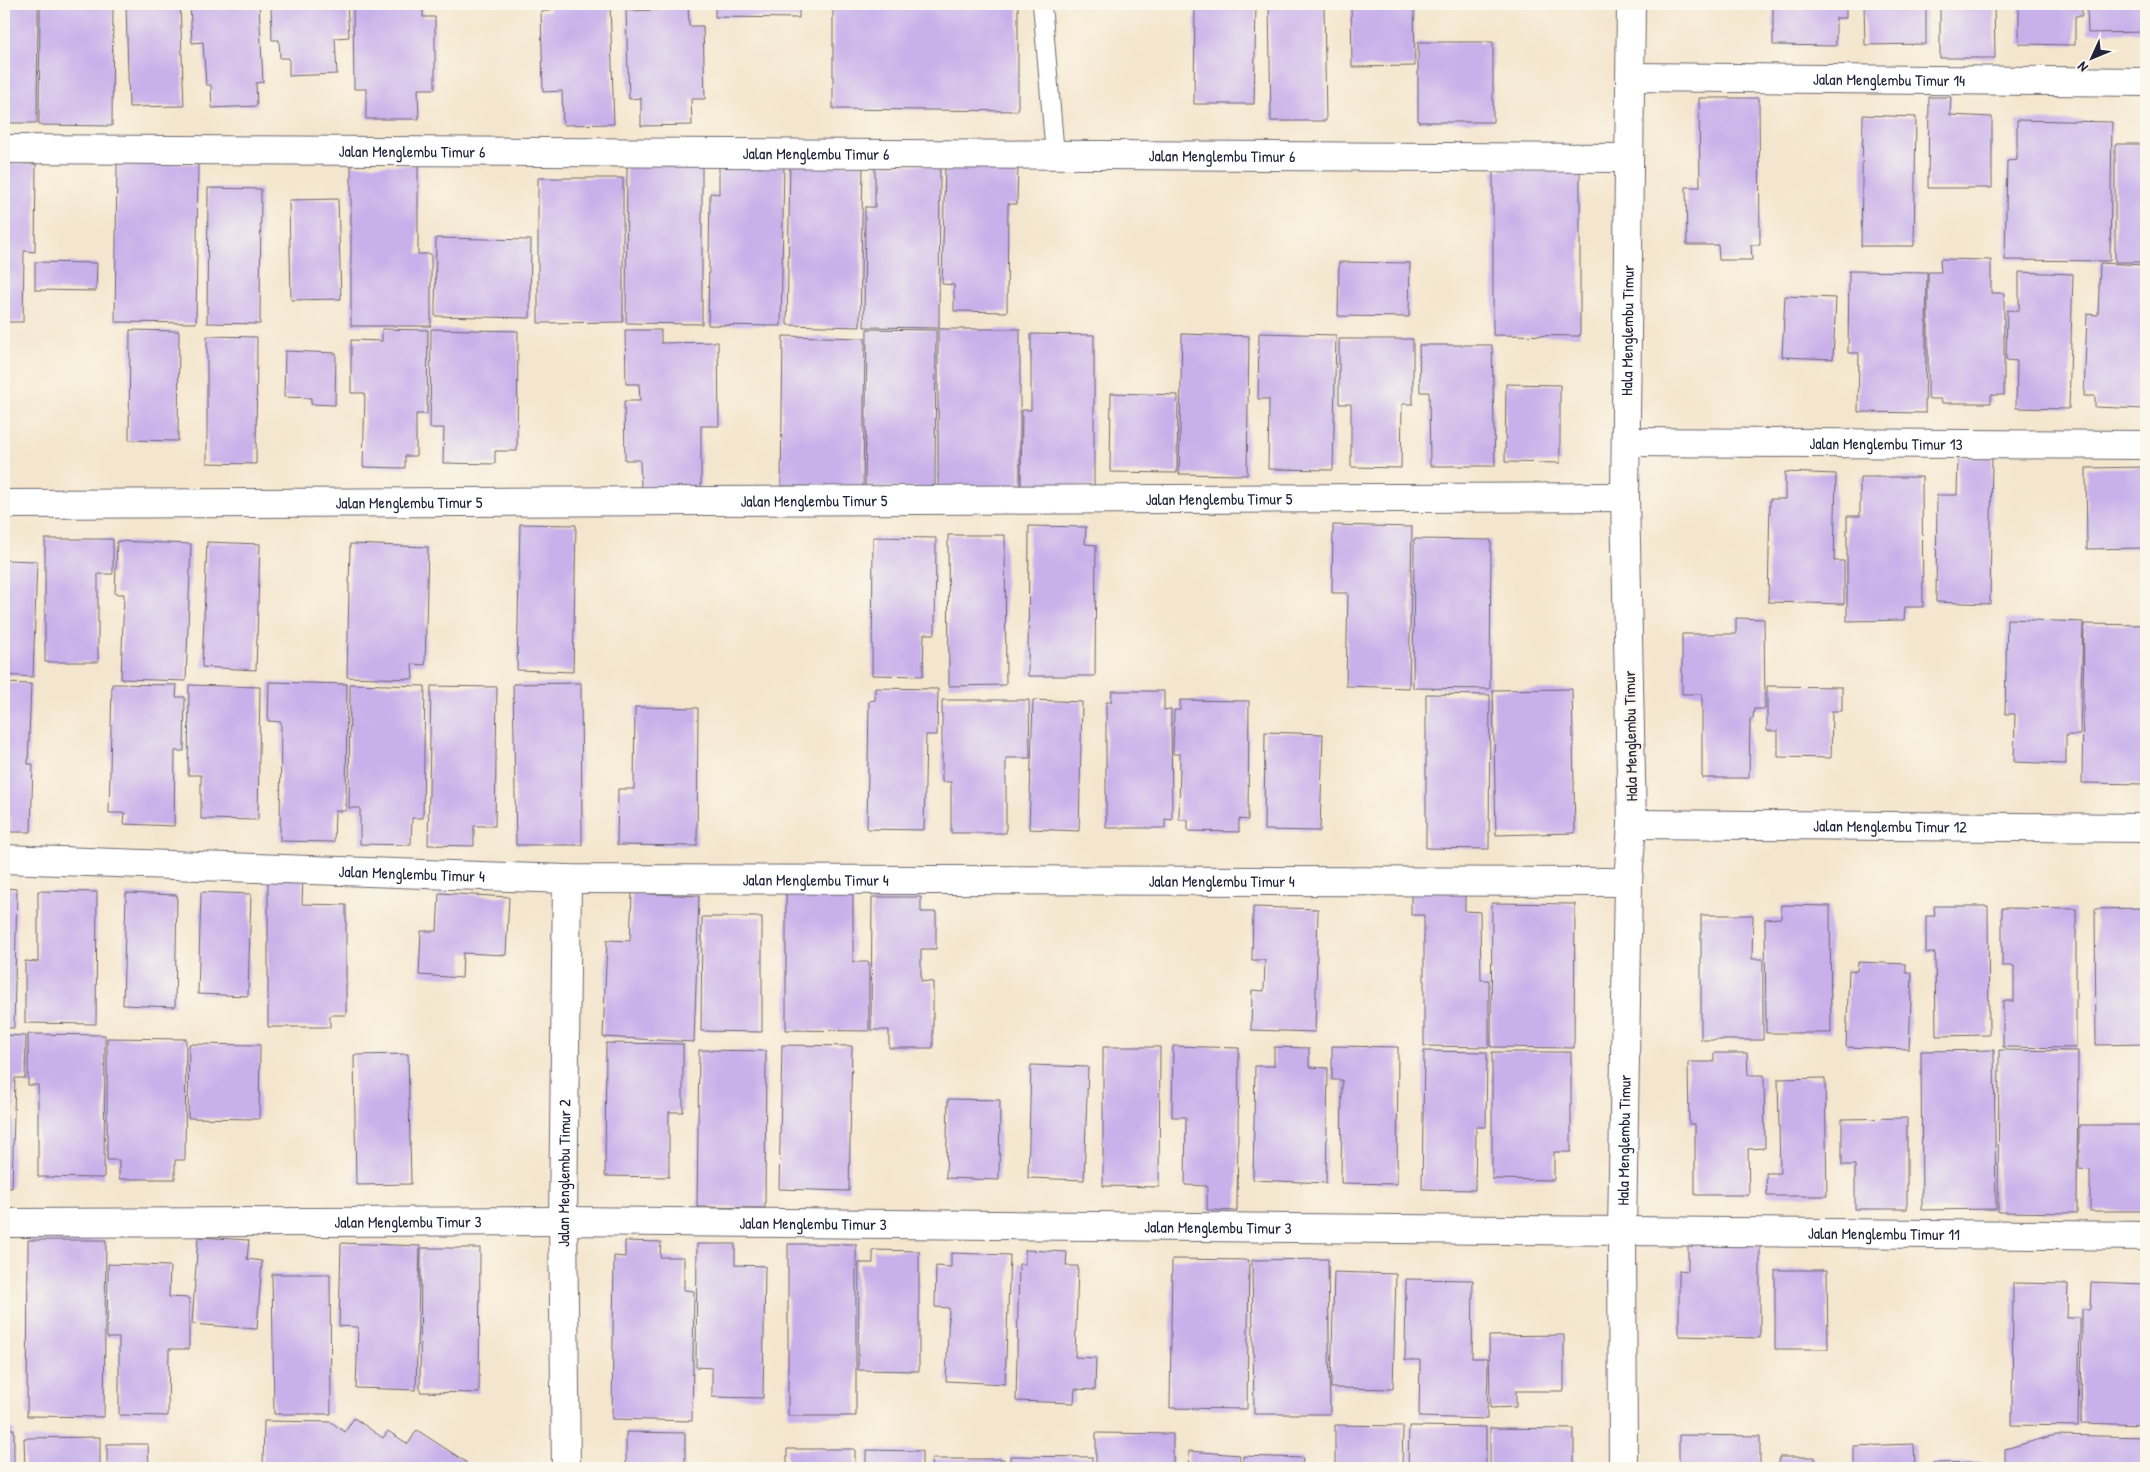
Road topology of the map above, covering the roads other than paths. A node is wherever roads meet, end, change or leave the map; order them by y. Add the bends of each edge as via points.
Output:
1 (1042, 4) edge
2 (1631, 4) edge
3 (1630, 77) junction
4 (2146, 82) edge
5 (4, 149) edge
6 (1055, 155) junction
7 (1628, 158) junction
8 (1626, 442) junction
9 (2146, 445) edge
10 (1626, 497) junction
11 (4, 504) edge
12 (1632, 824) junction
13 (2146, 828) edge
14 (4, 859) edge
15 (567, 879) junction
16 (1628, 882) junction
17 (563, 1221) junction
18 (4, 1223) edge
19 (1622, 1231) junction
20 (2146, 1236) edge
21 (566, 1468) edge
22 (1623, 1468) edge

1 - 6 lane
2 - 3 street, Hala Menglembu Timur
3 - 4 street, Jalan Menglembu Timur 14
3 - 7 street, Hala Menglembu Timur
5 - 6 street, Jalan Menglembu Timur 6
6 - 7 street, Jalan Menglembu Timur 6
7 - 8 street, Hala Menglembu Timur
8 - 9 street, Jalan Menglembu Timur 13
8 - 10 street, Hala Menglembu Timur
10 - 11 street, Jalan Menglembu Timur 5
10 - 12 street, Hala Menglembu Timur
12 - 13 street, Jalan Menglembu Timur 12
12 - 16 street, Hala Menglembu Timur
14 - 15 street, Jalan Menglembu Timur 4
15 - 16 street, Jalan Menglembu Timur 4
15 - 17 street, Jalan Menglembu Timur 2
16 - 19 street, Hala Menglembu Timur
17 - 18 street, Jalan Menglembu Timur 3
17 - 19 street, Jalan Menglembu Timur 3
17 - 21 street, Jalan Menglembu Timur 2
19 - 20 street, Jalan Menglembu Timur 11
19 - 22 street, Hala Menglembu Timur

